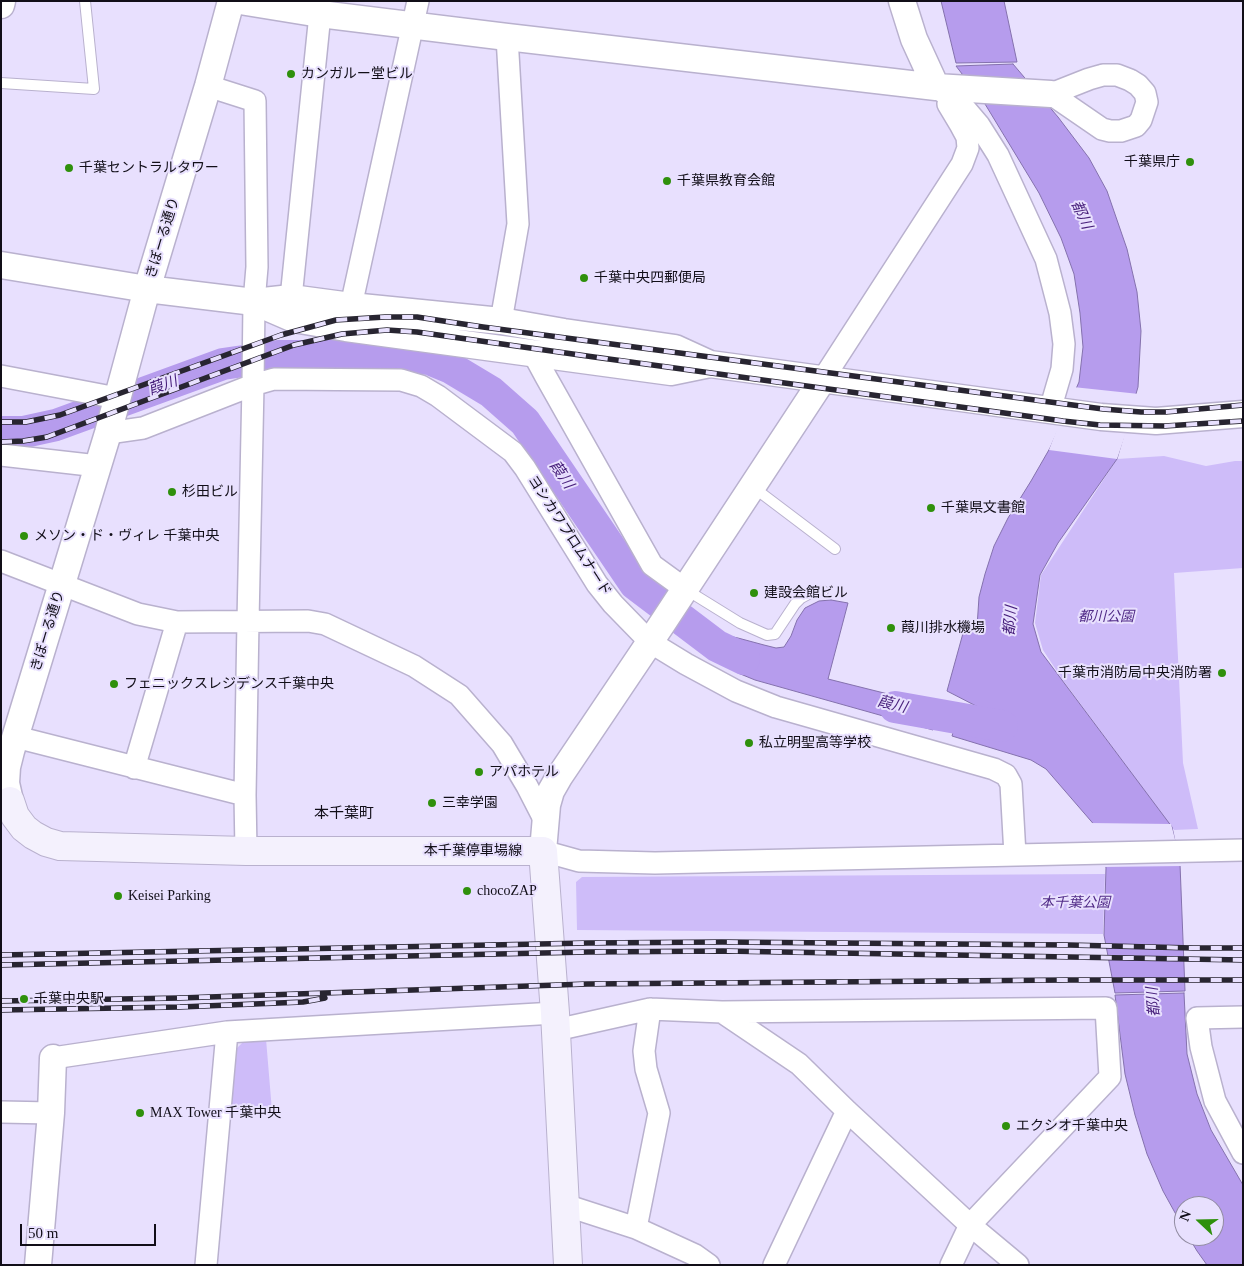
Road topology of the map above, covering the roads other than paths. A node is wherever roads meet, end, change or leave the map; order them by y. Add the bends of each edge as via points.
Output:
1 (2, 1) edge
2 (85, 1) edge
3 (231, 1) edge
4 (240, 1) edge
5 (902, 1) edge
6 (1, 5) edge
7 (416, 13) edge
8 (320, 14) junction
9 (507, 38) junction
10 (1, 84) edge
11 (208, 86) junction
12 (936, 87) junction
13 (1051, 94) dead end
14 (1, 265) edge
15 (147, 289) junction
16 (291, 298) junction
17 (254, 302) junction
18 (351, 306) junction
19 (501, 321) junction
20 (533, 353) junction
21 (710, 364) junction
22 (1, 376) edge
23 (254, 379) junction
24 (823, 379) junction
25 (113, 394) junction
26 (1050, 410) junction
27 (1243, 414) edge
28 (108, 433) junction
29 (1, 456) edge
30 (98, 466) junction
31 (752, 487) junction
32 (835, 550) dead end
33 (1, 560) edge
34 (63, 584) junction
35 (823, 591) dead end
36 (681, 595) junction
37 (248, 621) junction
38 (177, 622) junction
39 (656, 633) junction
40 (16, 737) junction
41 (134, 768) junction
42 (246, 795) junction
43 (4, 802) edge
44 (545, 821) junction
45 (1243, 850) edge
46 (246, 851) junction
47 (543, 851) junction
48 (1015, 855) junction
49 (650, 1009) junction
50 (722, 1012) junction
51 (1243, 1017) edge
52 (555, 1021) junction
53 (227, 1032) junction
54 (53, 1058) joint
55 (848, 1111) junction
56 (1, 1112) edge
57 (51, 1113) junction
58 (1243, 1153) edge
59 (565, 1205) junction
60 (970, 1225) junction
61 (636, 1228) junction
62 (38, 1265) edge
63 (206, 1265) edge
64 (568, 1265) edge
65 (709, 1265) edge
66 (774, 1265) edge
67 (951, 1265) edge
68 (1018, 1265) edge

1 - 6 street
2 - 10 lane via 94,89
3 - 11 street, きぼーる通り
4 - 8 street
5 - 12 street via 914,39
7 - 8 street
7 - 9 street
7 - 18 street
8 - 16 street
9 - 12 street
9 - 19 street via 518,224
11 - 15 street, きぼーる通り
11 - 17 street via 255,101 257,267
12 - 13 street
12 - 24 street via 967,137 968,148 962,164
12 - 26 street via 962,105 979,124 998,155 1046,259 1060,313 1064,344 1062,369
14 - 15 street
15 - 17 street
15 - 25 street, きぼーる通り
16 - 17 street
16 - 18 street
17 - 20 street via 294,319
17 - 23 street
18 - 19 street
19 - 21 street via 675,348
20 - 21 street via 671,372
20 - 36 street via 652,565
21 - 24 street
22 - 25 street
23 - 28 street, ヨシカワプロムナード via 143,428
23 - 37 street
23 - 39 street, ヨシカワプロムナード via 401,380 438,396 513,452 597,584 614,604
24 - 26 street
24 - 31 street
25 - 28 street, きぼーる通り
26 - 27 street via 1156,421
28 - 30 street, きぼーる通り
29 - 30 street
30 - 34 street, きぼーる通り
31 - 32 lane
31 - 36 street
33 - 34 street
34 - 38 street via 138,614
34 - 40 street, きぼーる通り
35 - 36 lane via 814,591 801,598 775,634 767,635
36 - 39 street
37 - 38 street
37 - 42 street
37 - 44 street via 325,624 414,666 459,695 502,744
38 - 41 street
39 - 44 street via 558,776 546,805
39 - 48 street, ヨシカワプロムナード via 686,664 736,692 776,707 1006,775 1011,784
40 - 41 street
40 - 43 street, きぼーる通り via 7,767
41 - 42 street
42 - 46 street
43 - 46 main road, 本千葉停車場線 via 33,836 60,846
44 - 47 street
45 - 48 street
46 - 47 main road, 本千葉停車場線
47 - 48 street via 578,861 655,863
47 - 52 main road
49 - 50 street
49 - 52 street
49 - 61 street via 644,1051 660,1113
50 - 55 street via 799,1064
50 - 60 street via 1106,1008 1110,1077
51 - 58 street via 1197,1018 1214,1101
52 - 53 street
52 - 59 main road
53 - 54 street
53 - 63 street
54 - 57 street
55 - 60 street
55 - 66 street
56 - 57 street
57 - 62 street
59 - 61 street
59 - 64 main road
60 - 67 street
60 - 68 street
61 - 65 street via 695,1255

